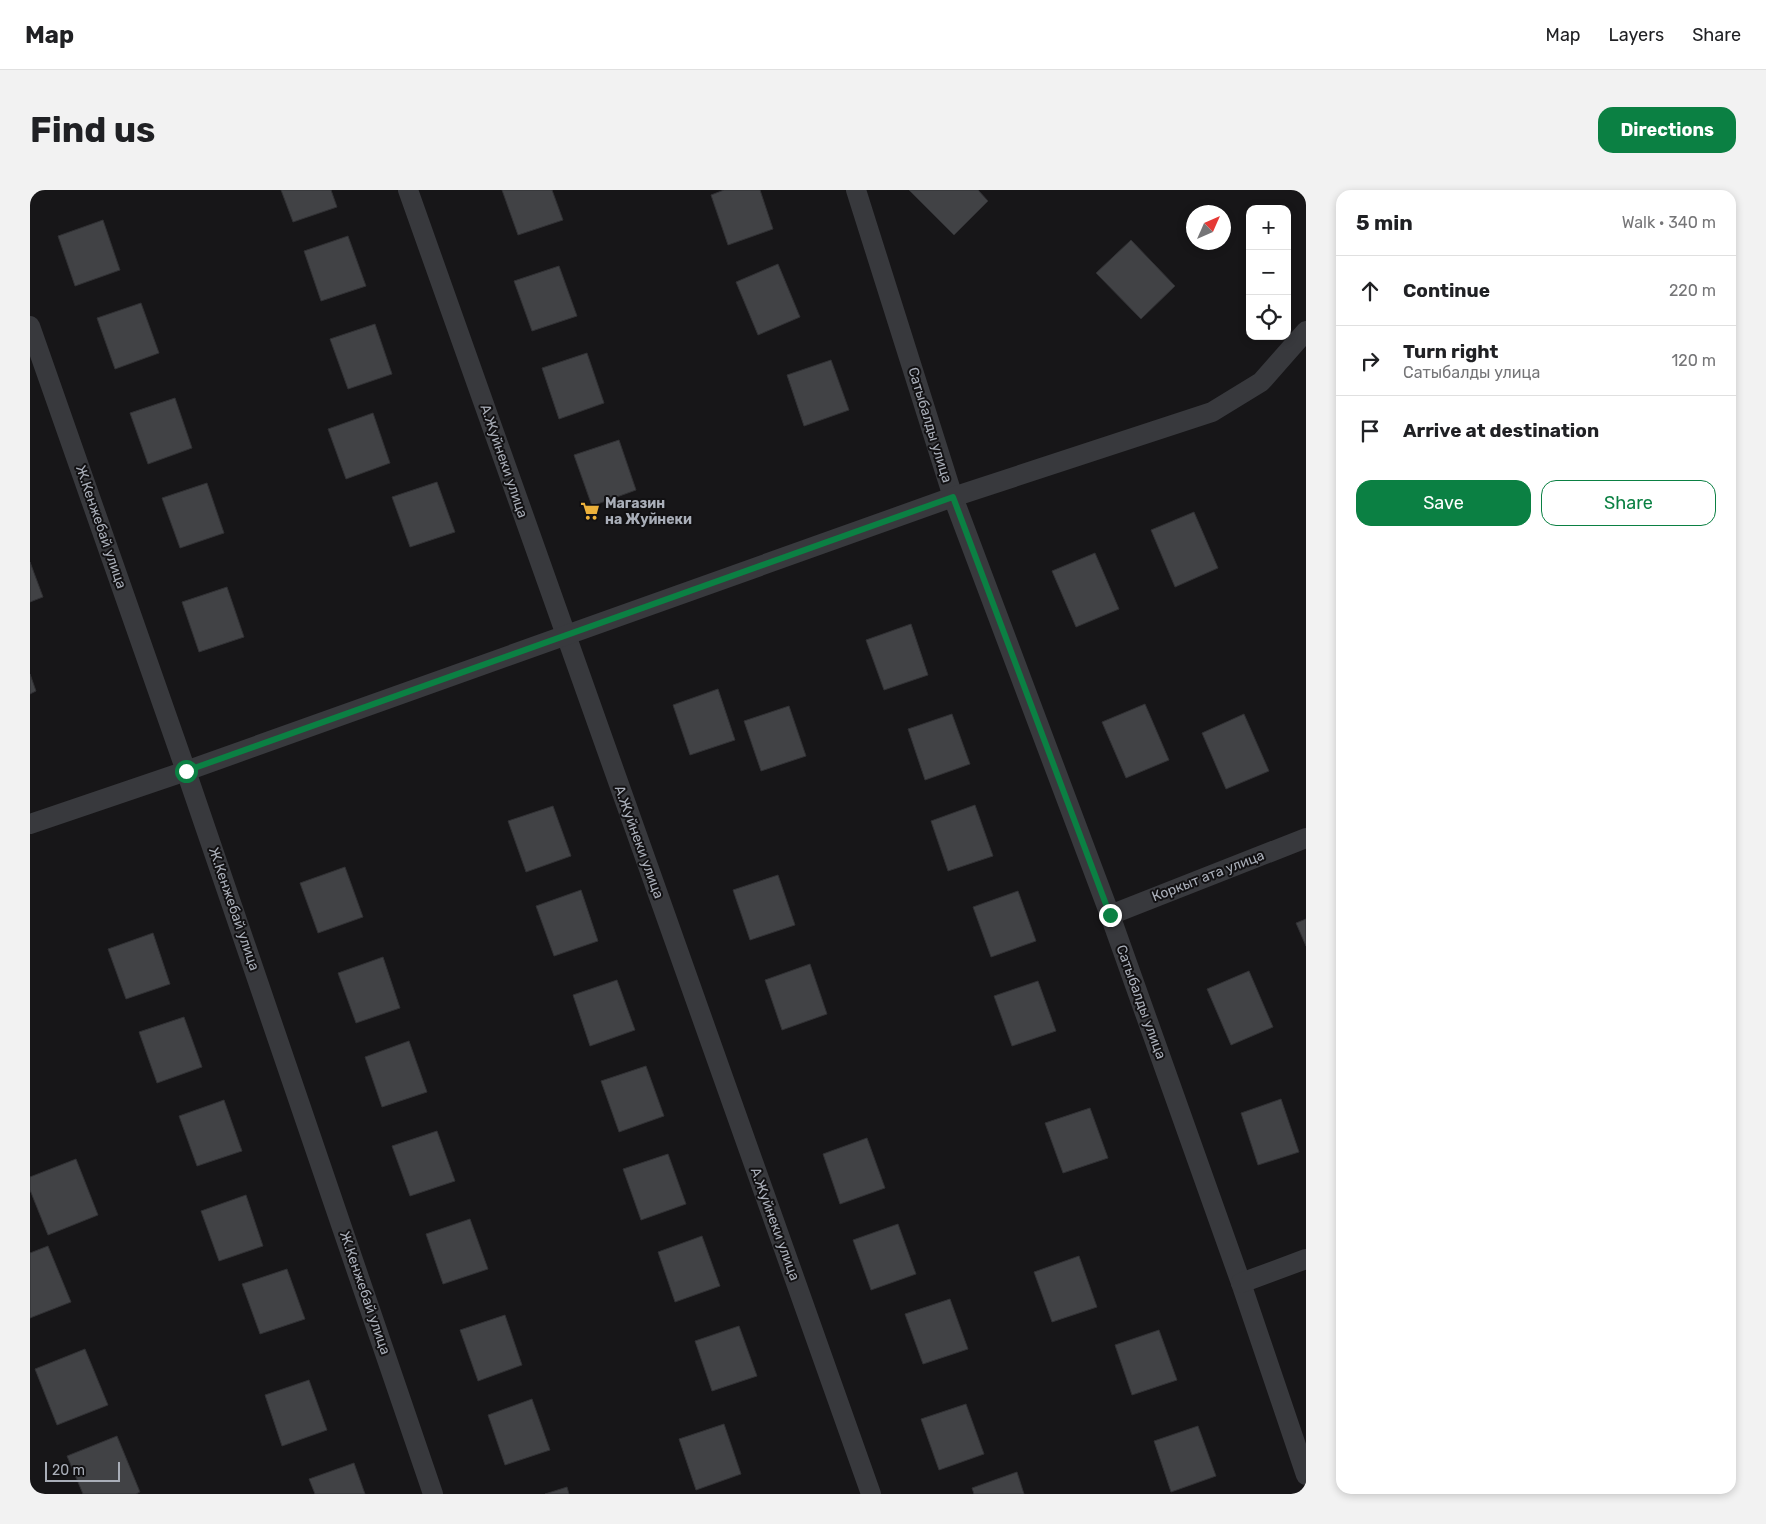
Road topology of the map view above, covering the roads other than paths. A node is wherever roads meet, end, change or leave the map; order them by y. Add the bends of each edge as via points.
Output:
1 (408, 190) edge
2 (856, 190) edge
3 (30, 326) edge
4 (1306, 331) edge
5 (953, 497) junction
6 (565, 636) junction
7 (186, 771) junction
8 (30, 824) edge
9 (1306, 838) edge
10 (1110, 915) junction
11 (1306, 1260) edge
12 (1241, 1283) junction
13 (1306, 1475) edge
14 (433, 1494) edge
15 (871, 1494) edge

1 - 6 street, А.Жуйнеки улица
2 - 5 street, Сатыбалды улица
3 - 7 street, Ж.Кенжебай улица
4 - 5 street via 1261,382 1212,412
5 - 6 street
5 - 10 street, Сатыбалды улица
6 - 7 street
6 - 15 street, А.Жуйнеки улица
7 - 8 street
7 - 14 street, Ж.Кенжебай улица
9 - 10 street, Коркыт ата улица
10 - 12 street, Сатыбалды улица
11 - 12 street
12 - 13 street, Сатыбалды улица

